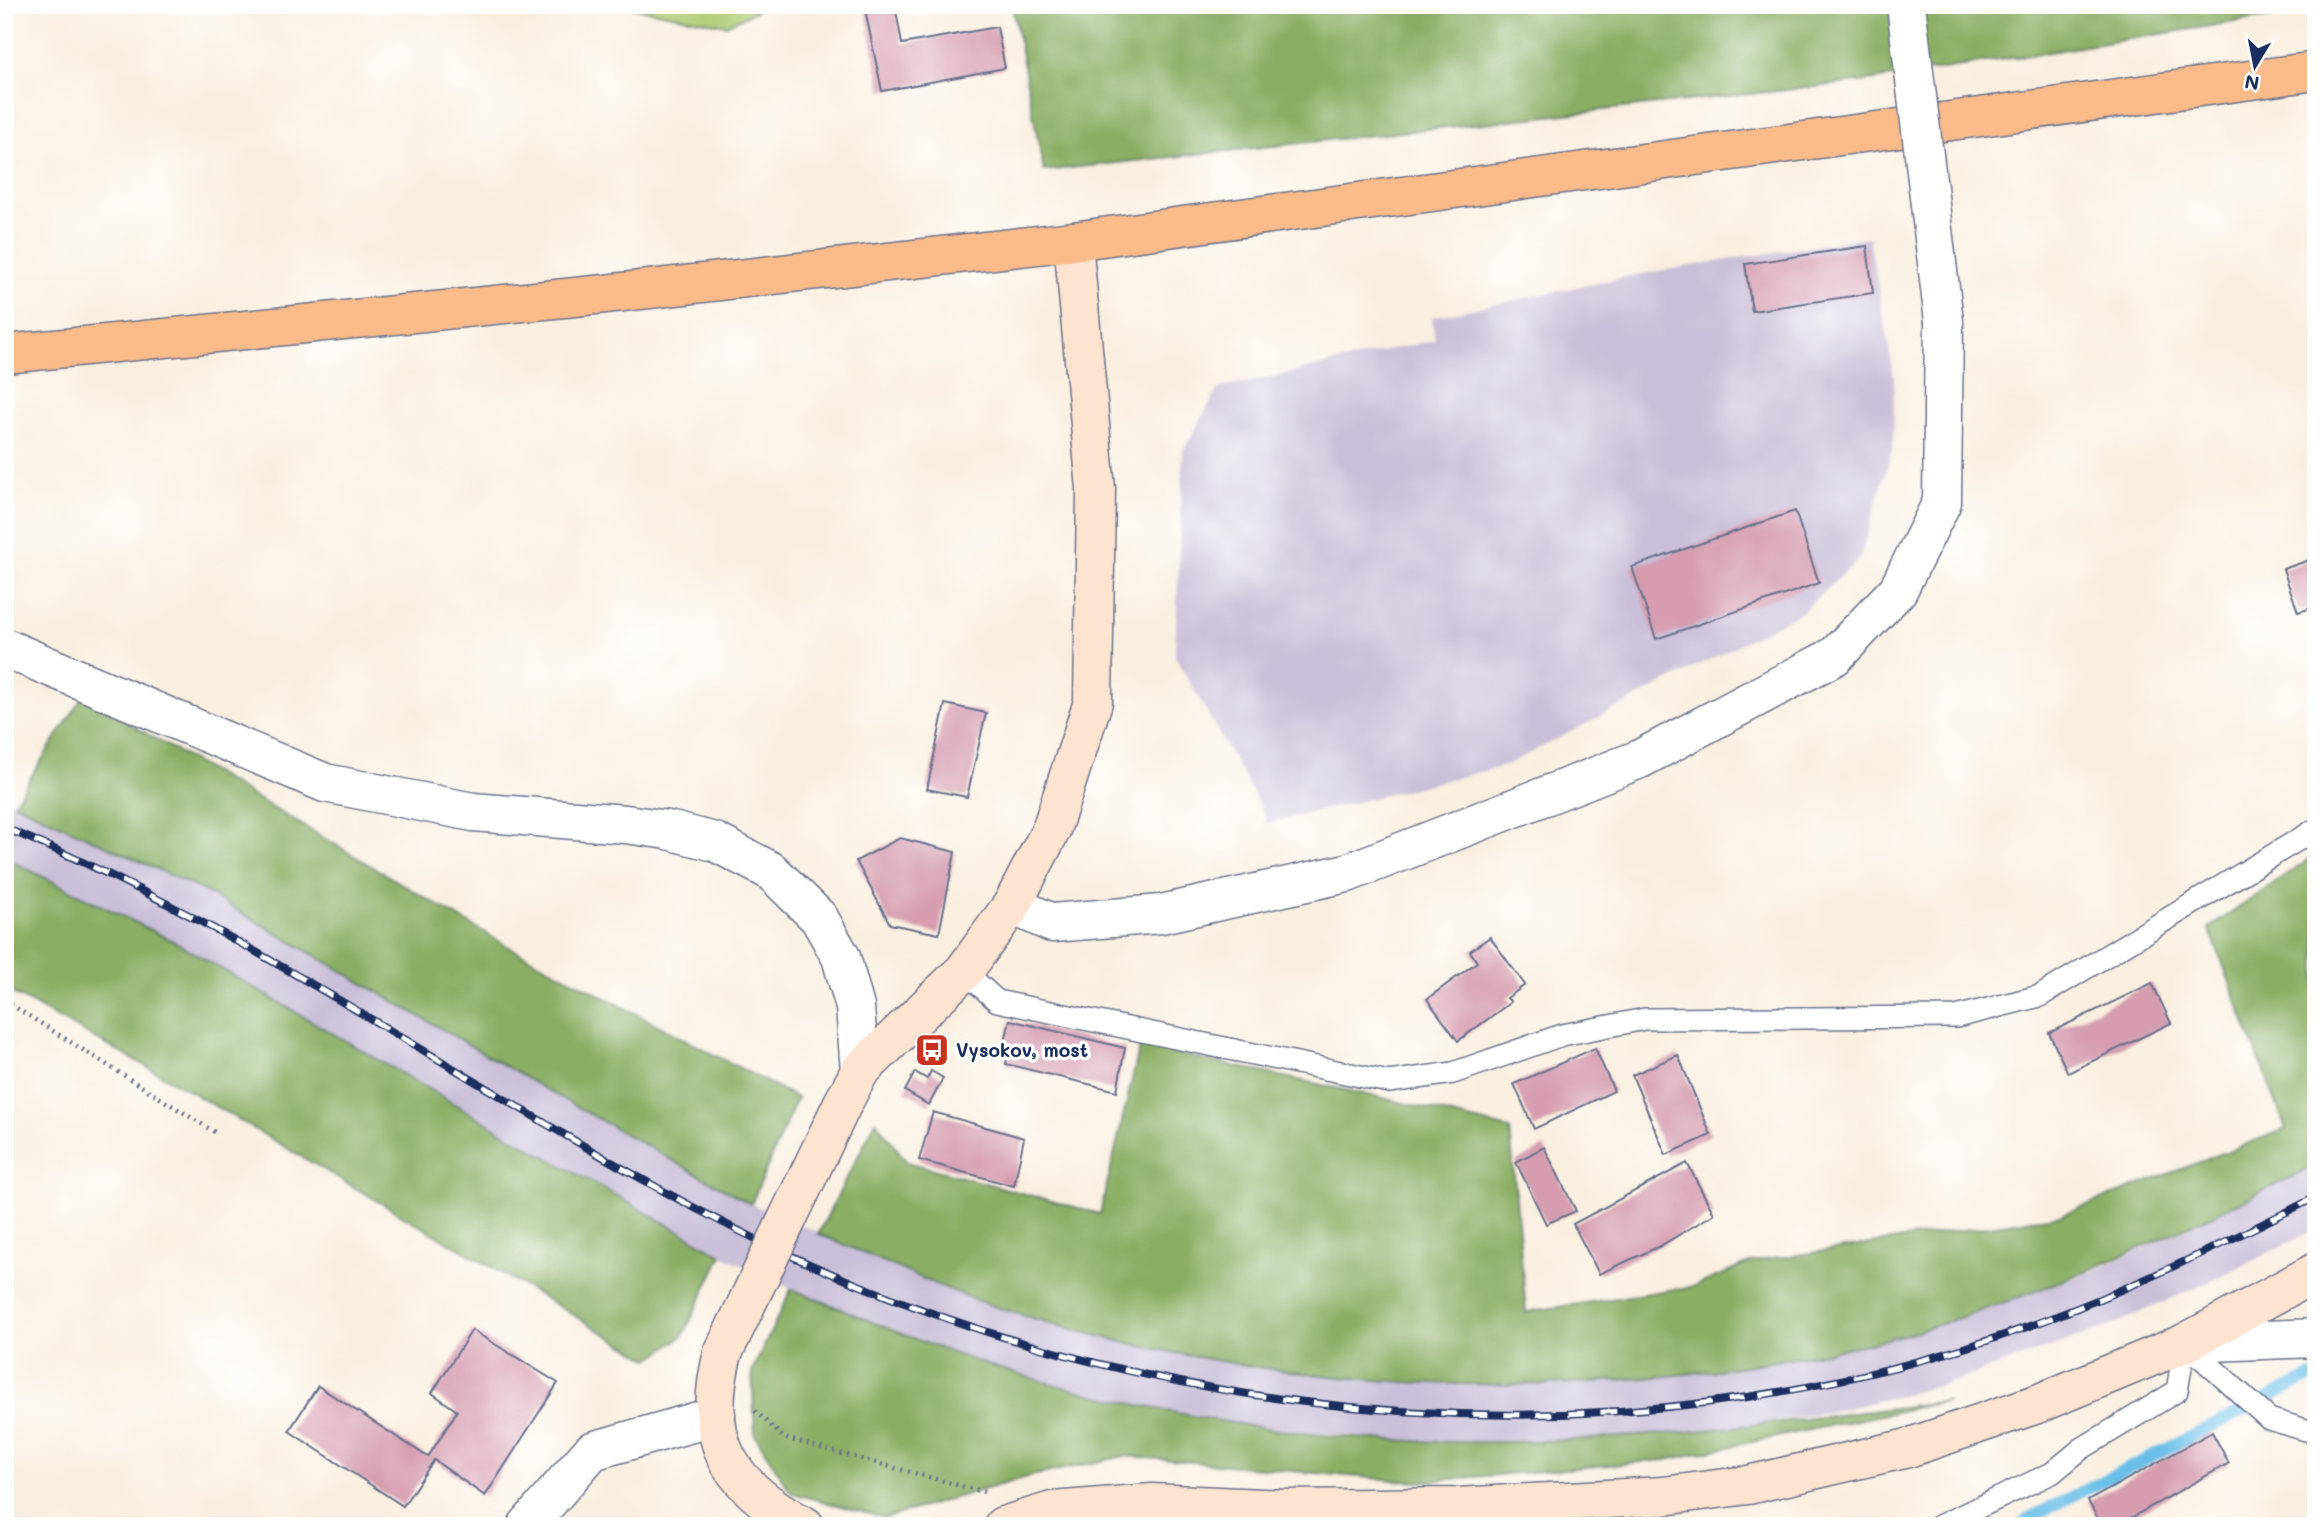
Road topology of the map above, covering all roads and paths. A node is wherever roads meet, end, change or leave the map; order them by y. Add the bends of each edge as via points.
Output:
1 (1906, 5) edge
2 (2316, 71) edge
3 (1073, 241) junction
4 (5, 354) edge
5 (5, 648) edge
6 (2316, 829) edge
7 (1012, 905) junction
8 (964, 971) junction
9 (5, 1000) edge
10 (852, 1087) junction
11 (216, 1133) dead end
12 (2316, 1272) edge
13 (2316, 1338) edge
14 (2185, 1343) junction
15 (719, 1365) junction
16 (716, 1416) junction
17 (2316, 1433) edge
18 (985, 1493) dead end
19 (527, 1526) edge
20 (805, 1526) edge
21 (1003, 1526) edge
22 (1939, 1526) edge

1 - 7 street, bridge via 1944,321 1942,502 1898,590 1835,656 1640,759 1347,873 1161,914 1052,923
2 - 3 main road
3 - 4 main road
3 - 7 street via 1096,489 1093,702 1051,830
5 - 10 street via 325,783 473,812 668,830 715,842 771,871 820,918 841,957 855,1007
6 - 8 lane via 2040,996 1956,1017 1645,1019 1562,1035 1453,1073 1389,1082 997,1001
7 - 8 street
8 - 10 street
9 - 11 path
10 - 15 street, bridge
12 - 14 street
13 - 14 street
14 - 17 lane via 2270,1419
14 - 21 street via 1972,1428 1908,1448 1748,1485 1663,1496 1457,1507 1288,1509 1152,1503 1052,1511
14 - 22 lane via 2177,1391 2081,1449 2052,1473
15 - 16 street
15 - 18 path via 784,1438
16 - 19 street via 592,1451
16 - 20 street via 729,1463 747,1487 771,1508

